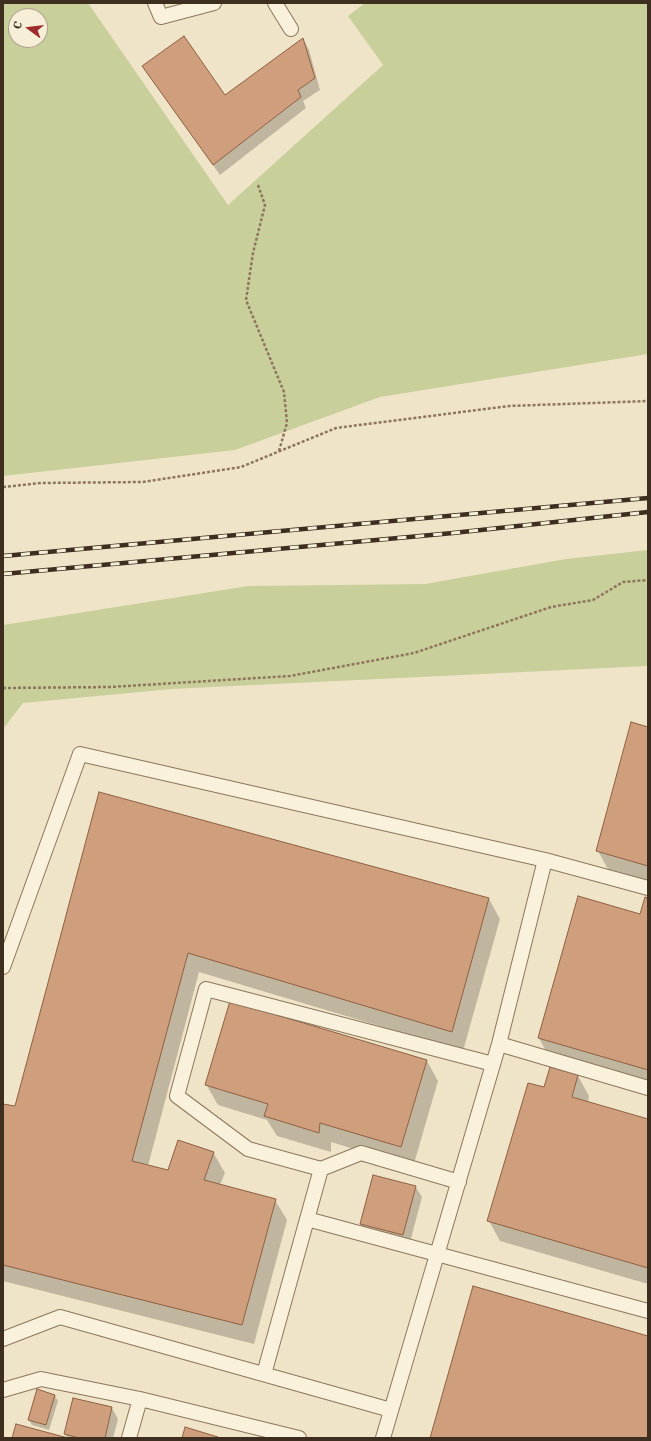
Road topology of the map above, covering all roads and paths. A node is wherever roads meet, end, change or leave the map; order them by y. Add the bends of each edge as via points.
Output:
1 (155, 3) edge
2 (214, 3) edge
3 (275, 3) edge
4 (291, 30) dead end
5 (258, 185) dead end
6 (648, 401) edge
7 (279, 451) junction
8 (3, 487) edge
9 (648, 580) edge
10 (3, 688) edge
11 (545, 860) junction
12 (648, 888) edge
13 (3, 967) edge
14 (499, 1044) junction
15 (493, 1064) junction
16 (648, 1088) edge
17 (321, 1169) junction
18 (459, 1182) junction
19 (307, 1219) junction
20 (438, 1255) junction
21 (648, 1311) edge
22 (3, 1339) edge
23 (264, 1374) junction
24 (3, 1390) edge
25 (140, 1399) junction
26 (391, 1410) junction
27 (129, 1438) edge
28 (299, 1438) edge
29 (382, 1438) edge

1 - 2 lane via 161,17
3 - 4 lane
5 - 7 path via 265,205 253,253 246,300 284,392 287,423
6 - 7 path via 509,406 336,428
7 - 8 path via 241,467 143,482 41,483
9 - 10 path via 623,582 593,600 551,607 414,653 290,676 110,687
11 - 12 lane
11 - 13 lane via 80,754
11 - 14 lane
14 - 15 lane
14 - 16 lane
15 - 17 lane via 206,989 177,1096 248,1149
15 - 18 lane
17 - 18 lane via 361,1153
17 - 19 lane
18 - 20 lane
19 - 20 lane
19 - 23 lane
20 - 21 lane
20 - 26 lane
22 - 23 lane via 60,1317
23 - 26 lane
24 - 25 lane via 41,1379
25 - 27 lane
25 - 28 lane
26 - 29 lane

